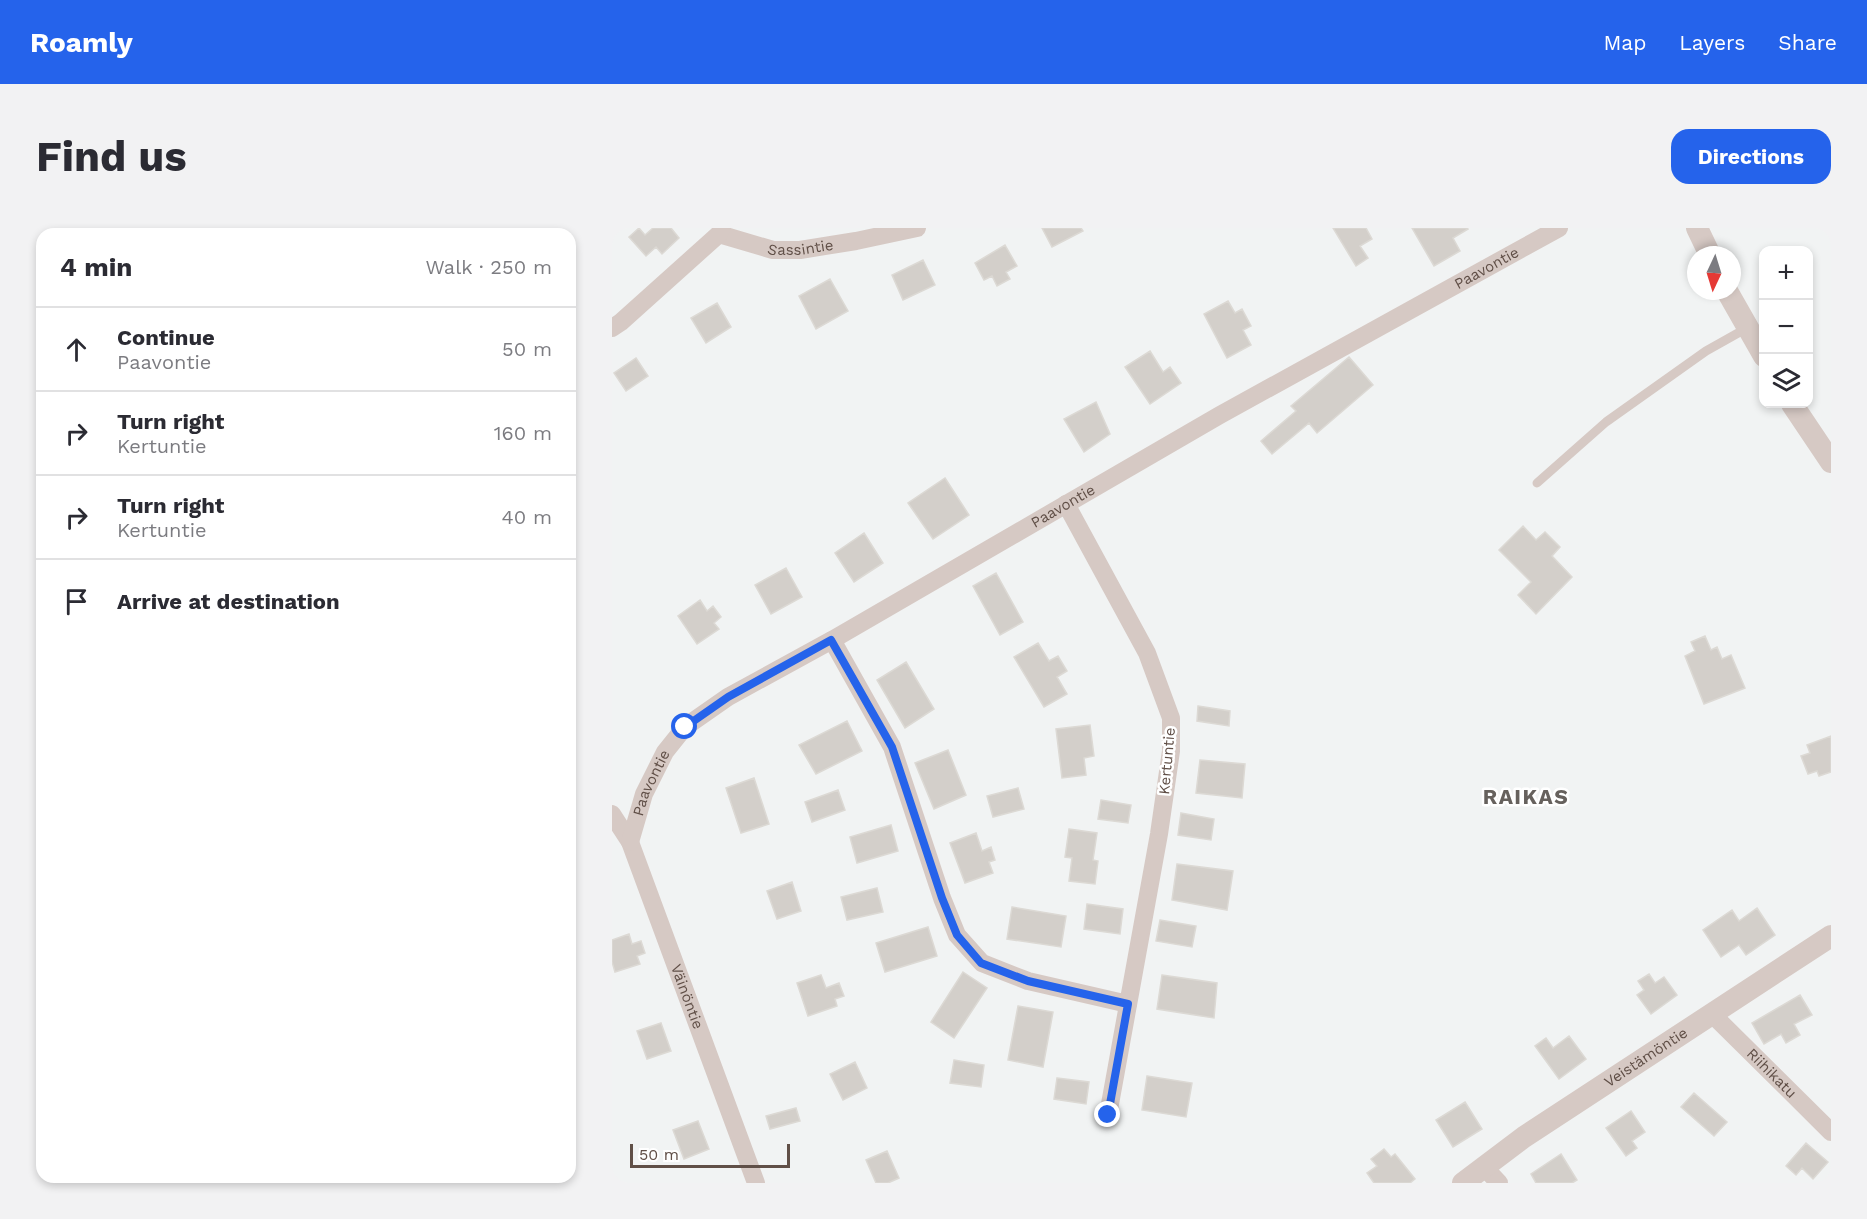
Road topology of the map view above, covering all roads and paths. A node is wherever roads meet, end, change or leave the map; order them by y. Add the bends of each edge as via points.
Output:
1 (918, 228) edge
2 (1558, 228) edge
3 (1697, 228) edge
4 (721, 231) edge
5 (1706, 246) edge
6 (1732, 300) edge
7 (612, 328) edge
8 (1747, 328) junction
9 (1763, 354) edge
10 (1795, 408) edge
11 (1831, 462) edge
12 (1537, 483) dead end
13 (1066, 504) junction
14 (831, 640) junction
15 (612, 814) edge
16 (630, 842) junction
17 (1831, 936) edge
18 (1128, 1004) junction
19 (1712, 1014) junction
20 (1108, 1115) dead end
21 (1831, 1132) edge
22 (1491, 1175) edge
23 (756, 1183) edge
24 (1463, 1183) edge

1 - 4 street, Sassintie via 800,250 773,250
2 - 13 street, Paavontie
3 - 5 street
4 - 7 street, Sassintie
6 - 8 street
8 - 9 street
8 - 12 lane via 1706,351 1606,423
10 - 11 street
13 - 14 street, Paavontie
13 - 18 street, Kertuntie via 1147,653 1171,718 1171,751 1159,834
14 - 16 street, Paavontie via 728,697 685,727 665,752 644,794
14 - 18 street via 892,747 957,935 981,963 1028,981
15 - 16 street, Väinöntie
16 - 23 street, Väinöntie
17 - 19 street, Veistämöntie
18 - 20 street, Kertuntie
19 - 21 street, Riihikatu
19 - 22 street, Veistämöntie via 1524,1137
22 - 24 street, Veistämöntie

